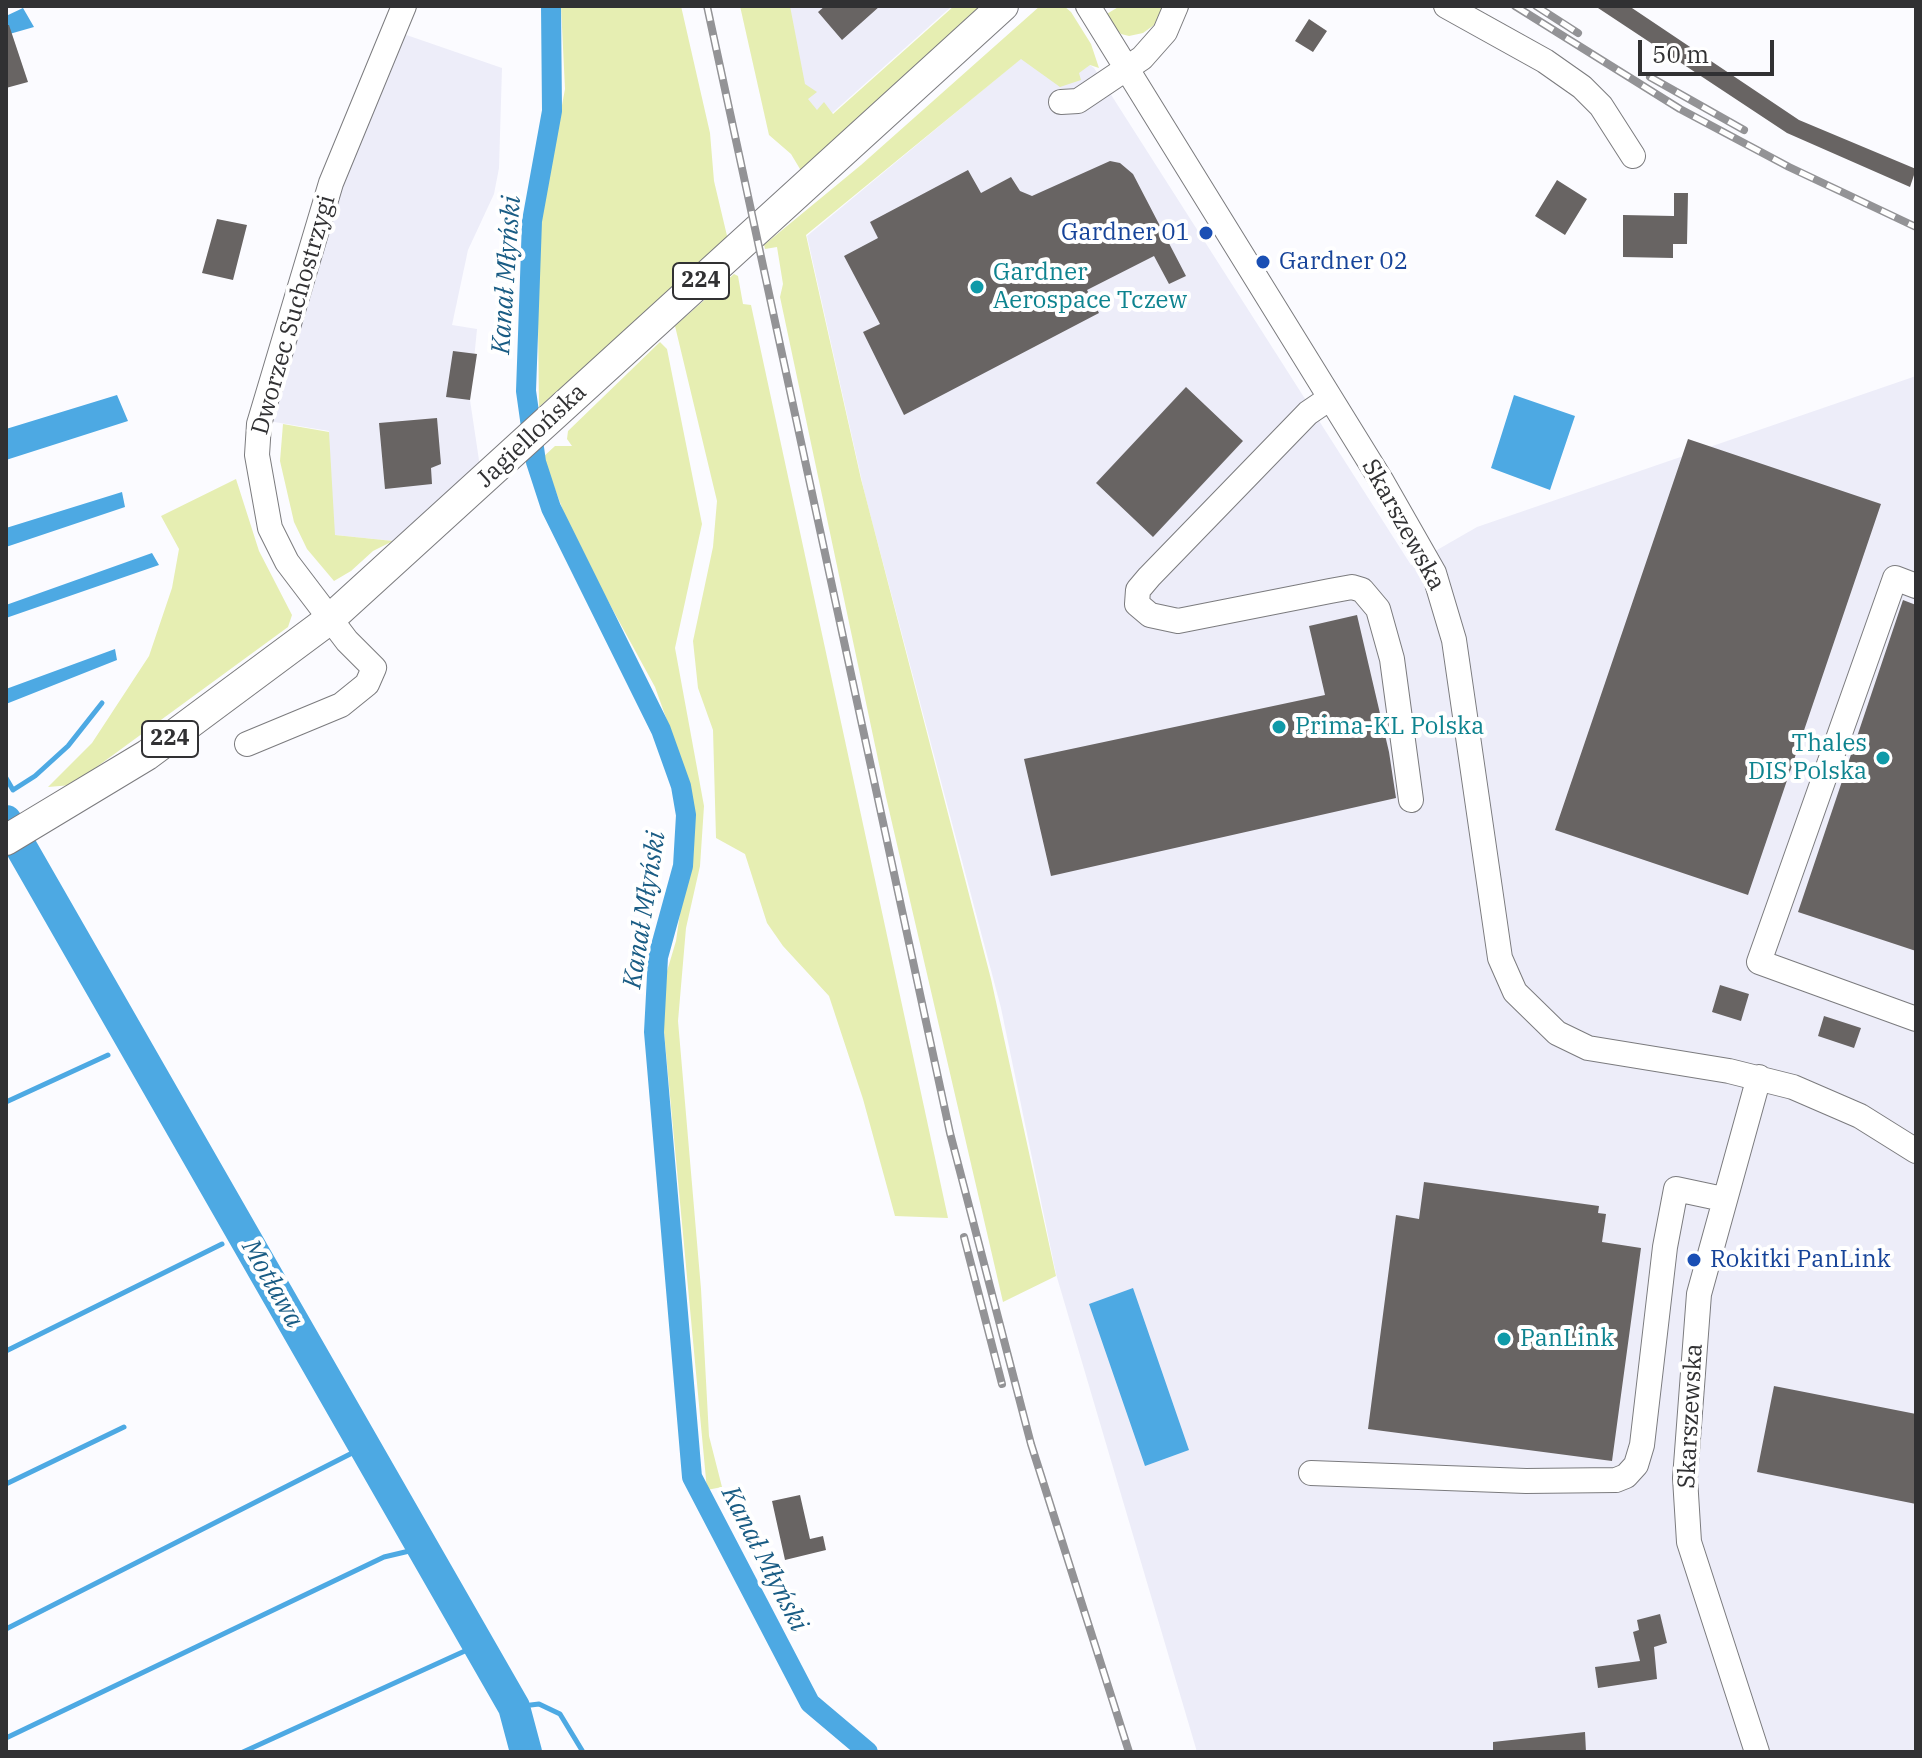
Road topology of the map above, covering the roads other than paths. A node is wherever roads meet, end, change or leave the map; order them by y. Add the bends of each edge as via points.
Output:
1 (404, 6) edge
2 (1003, 6) edge
3 (1088, 6) edge
4 (1176, 6) edge
5 (1446, 6) edge
6 (1127, 68) junction
7 (1061, 102) dead end
8 (1633, 156) dead end
9 (1330, 398) junction
10 (1916, 586) edge
11 (330, 619) junction
12 (247, 744) dead end
13 (1411, 800) dead end
14 (18, 833) edge
15 (1916, 1019) edge
16 (1759, 1077) junction
17 (1916, 1151) edge
18 (1723, 1199) junction
19 (1311, 1473) dead end
20 (1757, 1752) edge

1 - 11 street, Dworzec Suchostrzygi via 331,183 259,424 257,455 270,528 287,562
2 - 11 main road, Jagiellońska / 224
3 - 6 street, Skarszewska
4 - 6 street via 1156,44
5 - 8 street via 1582,87
6 - 7 street via 1078,101
6 - 9 street, Skarszewska
9 - 13 street via 1308,413 1149,577 1138,590 1137,604 1150,615 1178,621 1352,587 1362,590 1378,609 1392,659
9 - 16 street, Skarszewska via 1417,540 1444,600 1490,906 1500,958 1515,992 1557,1033 1588,1048
10 - 15 street via 1895,578 1759,962
11 - 12 street, Dworzec Suchostrzygi via 374,668 367,684 341,705
11 - 14 main road, Jagiellońska / 224 via 147,755
16 - 17 street, Skarszewska via 1826,1099
16 - 18 street, Skarszewska
18 - 19 street via 1676,1189 1642,1445 1626,1476 1526,1481
18 - 20 street, Skarszewska via 1699,1294 1686,1508 1689,1542 1707,1605

